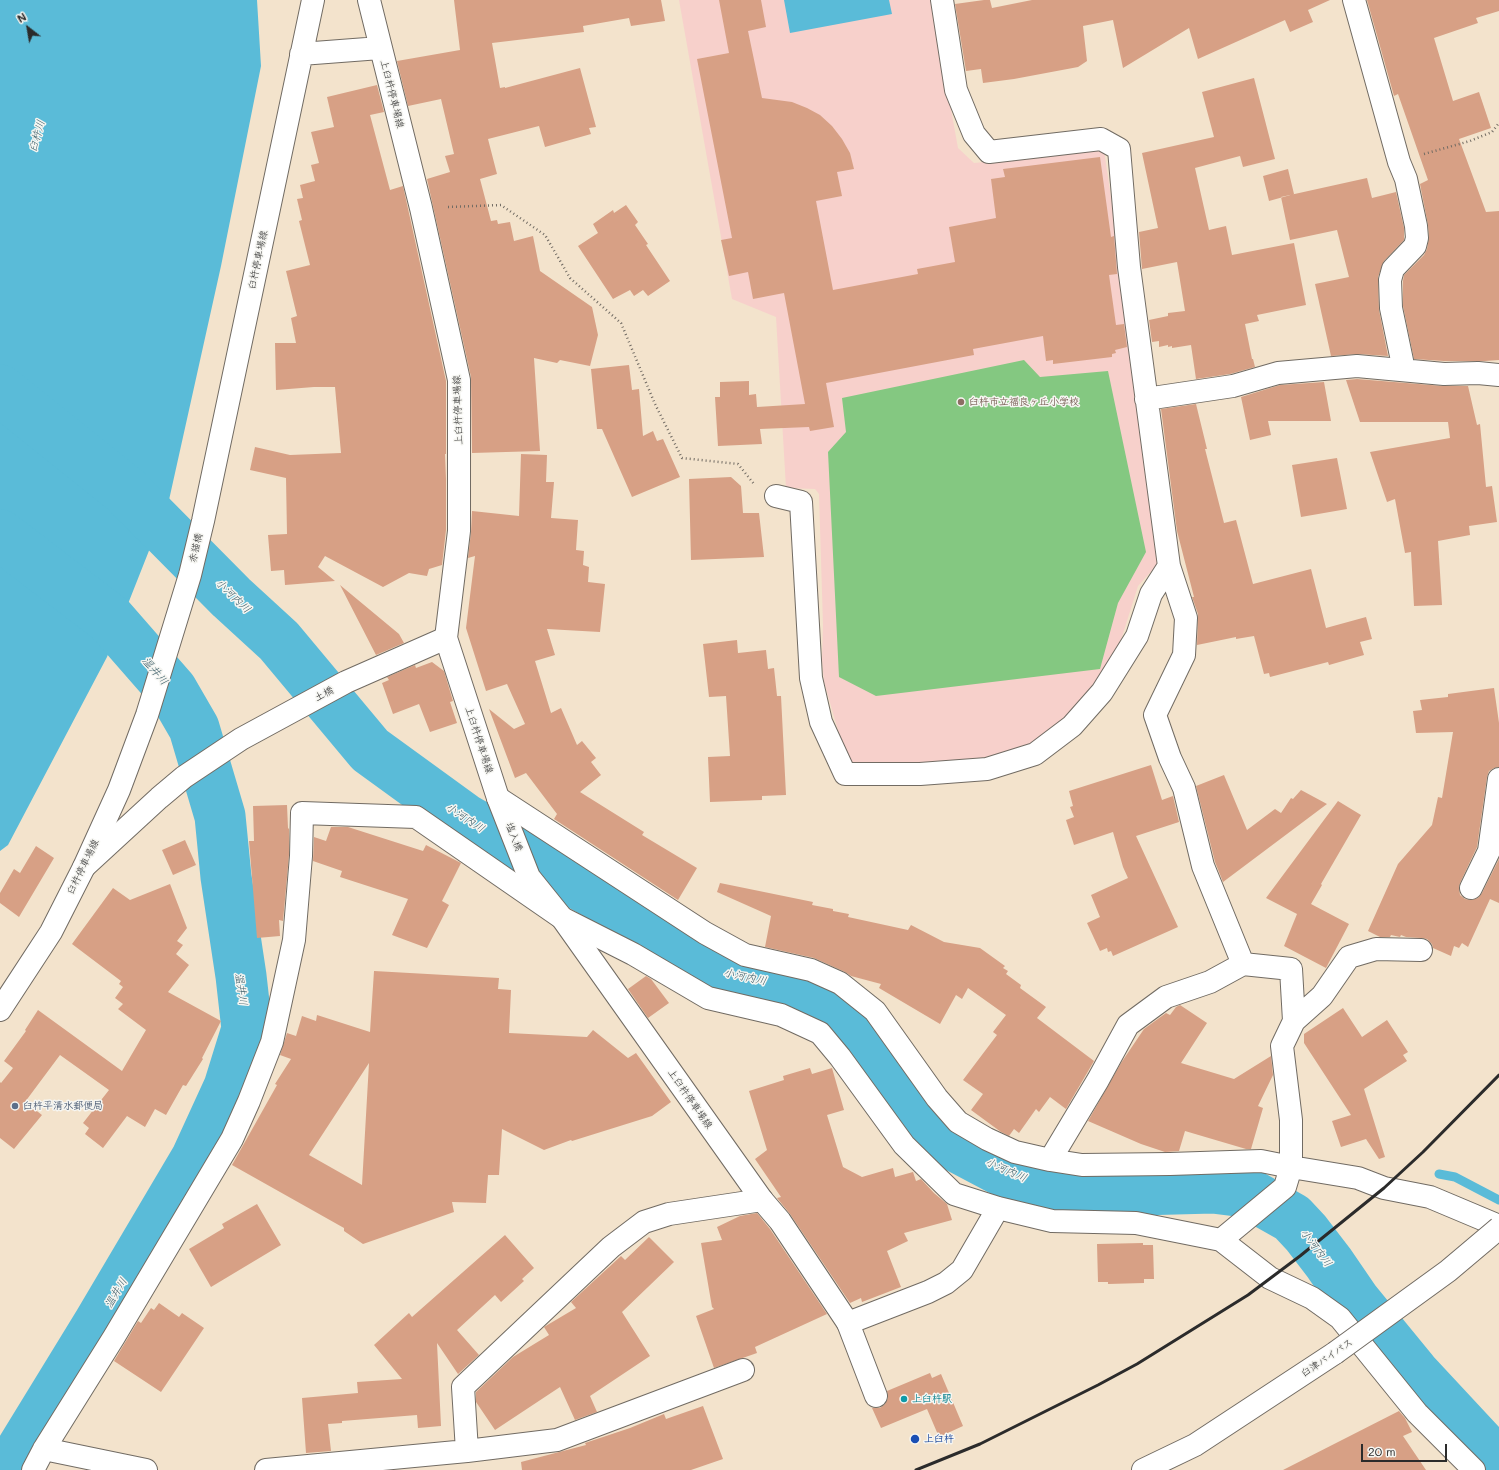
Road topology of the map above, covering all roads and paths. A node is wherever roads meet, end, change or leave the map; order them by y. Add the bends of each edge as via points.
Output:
1 (312, 0) edge
2 (369, 0) edge
3 (942, 0) edge
4 (1354, 0) edge
5 (380, 48) junction
6 (301, 54) junction
7 (1499, 123) edge
8 (1399, 162) junction
9 (422, 208) junction
10 (1404, 370) junction
11 (1499, 375) edge
12 (1146, 399) junction
13 (776, 496) joint
14 (203, 521) joint
15 (1169, 566) junction
16 (173, 630) joint
17 (446, 638) junction
18 (1499, 779) edge
19 (498, 798) junction
20 (84, 867) junction
21 (529, 877) joint
22 (1471, 888) dead end
23 (562, 918) junction
24 (1421, 950) dead end
25 (1243, 964) junction
26 (0, 1010) edge
27 (1294, 1021) junction
28 (1050, 1160) junction
29 (1288, 1177) junction
30 (762, 1200) junction
31 (998, 1208) junction
32 (1499, 1227) edge
33 (1222, 1240) junction
34 (848, 1323) junction
35 (743, 1370) dead end
36 (876, 1396) dead end
37 (44, 1449) junction
38 (467, 1451) junction
39 (34, 1470) edge
40 (146, 1470) edge
41 (266, 1470) edge
42 (1143, 1470) edge
43 (1474, 1470) edge

1 - 6 main road, 臼杵停車場線
2 - 5 main road, 上臼杵停車場線
3 - 12 main road via 956,90 974,134 990,152 1101,139 1119,149 1129,267
4 - 8 main road
5 - 6 main road
5 - 9 main road, 上臼杵停車場線
6 - 14 main road, 臼杵停車場線
7 - 8 path via 1492,132 1470,141
8 - 10 main road via 1406,179 1417,238 1415,246 1393,269 1390,280 1391,308
9 - 13 path via 501,205 546,235 570,278 621,323 655,404 682,458 738,464 754,485
9 - 17 main road, 上臼杵停車場線 via 459,380 459,531
10 - 11 main road
10 - 12 main road via 1357,366 1278,373 1233,386
12 - 15 main road
13 - 15 main road via 801,502 811,678 821,722 845,774 920,774 987,770 1034,754 1072,726 1102,692 1137,636 1151,594
14 - 16 main road, 赤猫橋
15 - 25 main road via 1186,618 1184,654 1155,715 1184,788 1202,866
16 - 20 main road, 臼杵停車場線 via 147,715 119,790
17 - 19 main road, 上臼杵停車場線
17 - 20 main road, 土橋 via 346,682 241,739 184,777
18 - 22 main road via 1489,851
19 - 21 main road, 塩入橋
19 - 28 main road via 705,933 744,955 811,970 840,984 875,1011 937,1098 958,1122 1015,1152
20 - 26 main road, 臼杵停車場線 via 51,932
21 - 23 main road, 上臼杵停車場線
23 - 30 main road, 上臼杵停車場線
23 - 31 main road via 633,954 708,998 781,1015 820,1033 904,1145 948,1189 954,1194
23 - 37 main road via 416,817 302,813 294,940 272,1042 255,1086 232,1139
24 - 27 main road via 1376,948 1349,957 1322,996
25 - 27 main road via 1291,969
25 - 28 main road via 1210,982 1166,997 1128,1025
27 - 29 main road via 1282,1046 1291,1120
28 - 29 main road via 1082,1165 1261,1161
29 - 32 main road via 1358,1178 1384,1188 1430,1197
29 - 33 main road via 1244,1222
30 - 34 main road, 上臼杵停車場線 via 780,1221
30 - 38 main road via 669,1214 644,1222 611,1247 464,1387
31 - 33 main road via 1052,1221 1136,1223
31 - 34 main road via 962,1270 946,1283
32 - 42 main road, 臼津バイパス, bridge via 1448,1271 1335,1353 1195,1445
33 - 43 main road via 1270,1278 1312,1298 1340,1318 1417,1414
34 - 36 main road, 上臼杵停車場線
35 - 38 main road via 557,1440
37 - 39 main road
37 - 40 main road
38 - 41 main road

